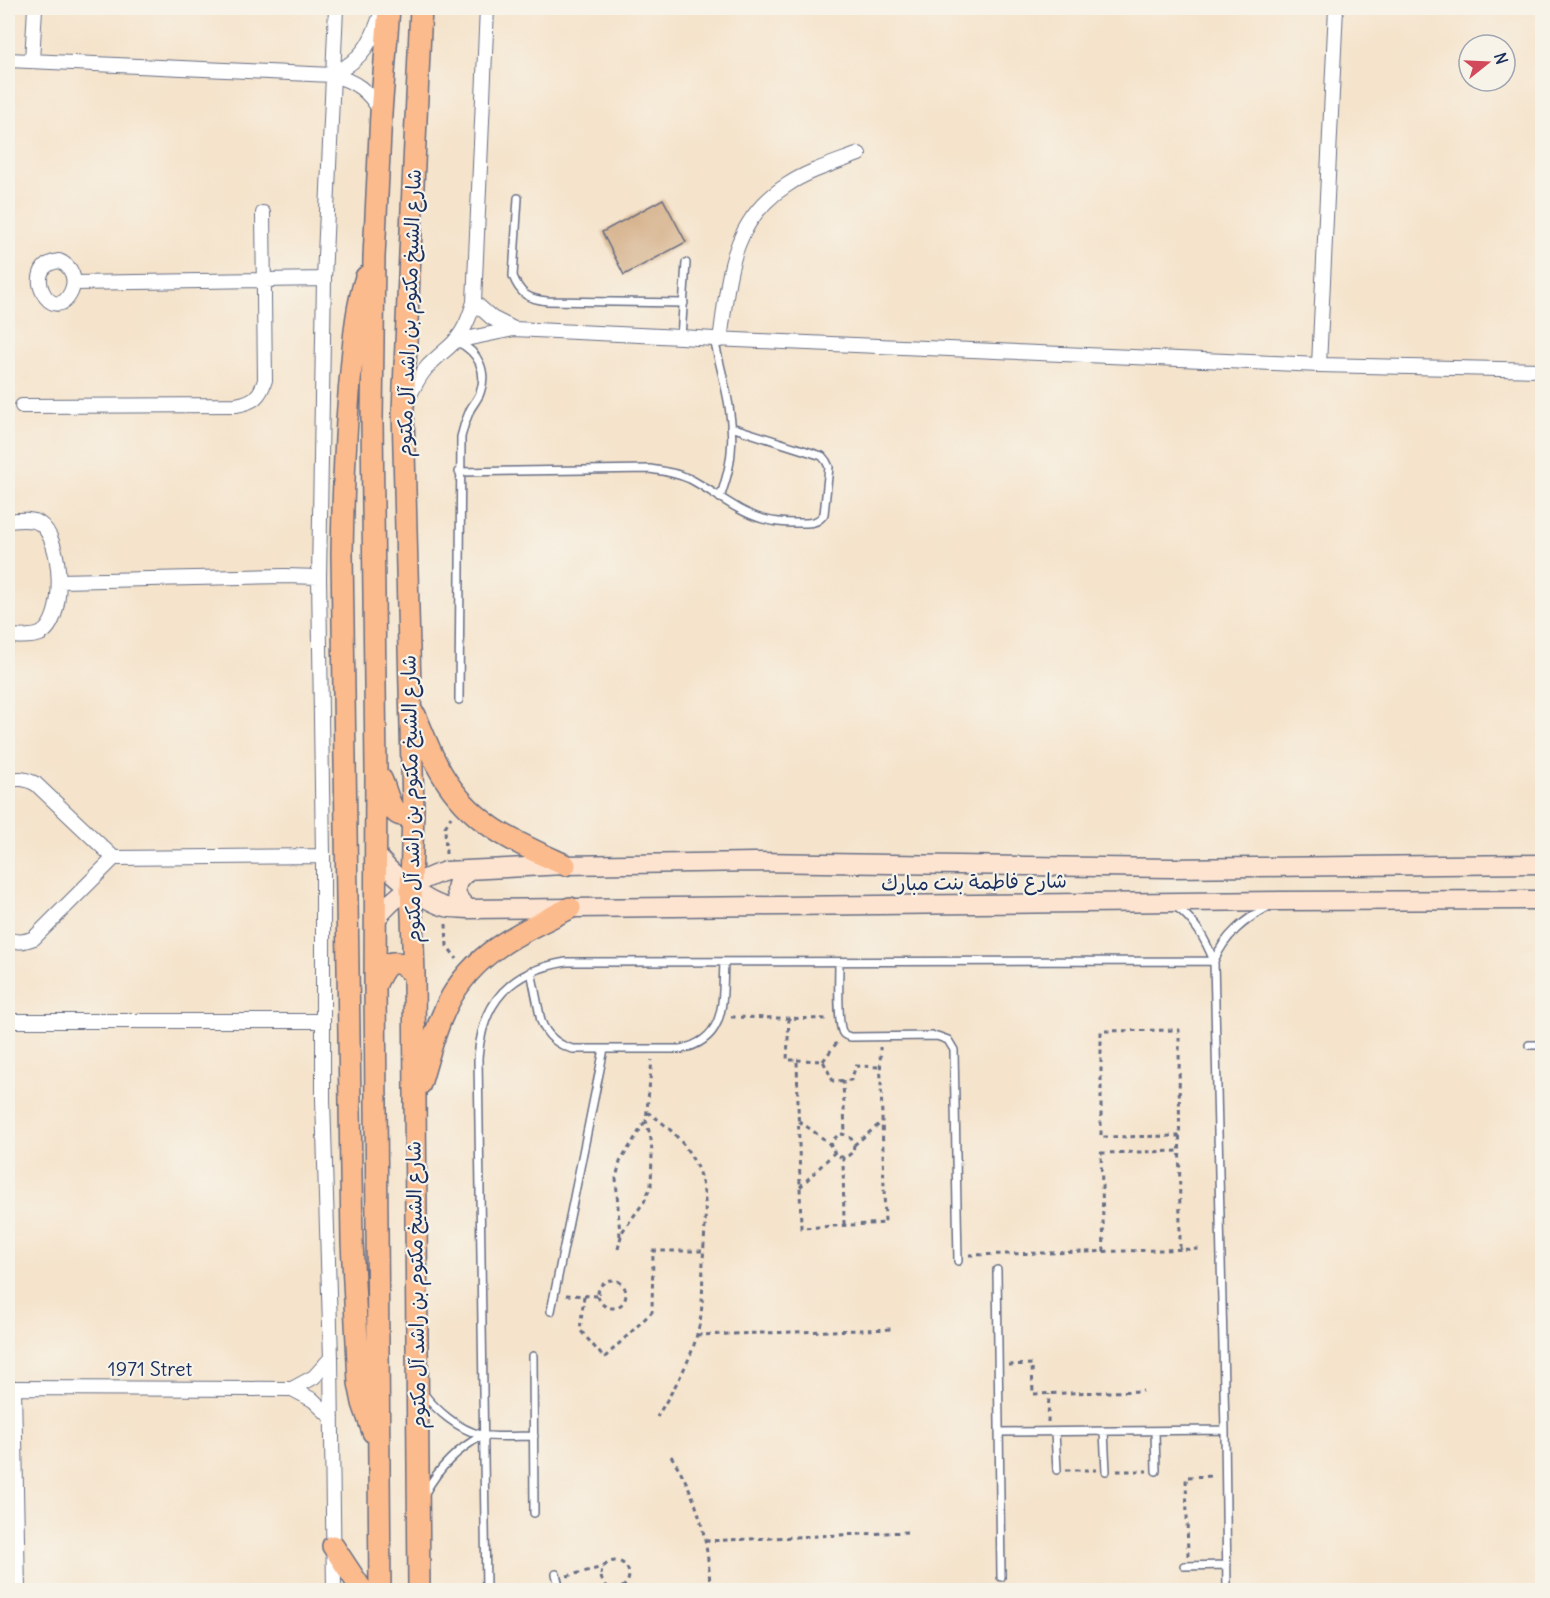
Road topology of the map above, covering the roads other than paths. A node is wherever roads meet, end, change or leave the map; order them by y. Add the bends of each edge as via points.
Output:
1 (35, 8) edge
2 (336, 8) edge
3 (382, 8) edge
4 (389, 8) edge
5 (421, 8) edge
6 (487, 8) edge
7 (1336, 8) edge
8 (8, 60) edge
9 (32, 61) junction
10 (332, 75) junction
11 (381, 113) junction
12 (859, 154) dead end
13 (518, 198) dead end
14 (263, 213) dead end
15 (374, 257) junction
16 (686, 262) dead end
17 (324, 279) junction
18 (264, 280) junction
19 (74, 283) dead end
20 (474, 302) junction
21 (684, 303) junction
22 (514, 329) junction
23 (681, 337) junction
24 (717, 340) junction
25 (456, 341) junction
26 (1319, 365) junction
27 (1541, 371) edge
28 (22, 406) dead end
29 (403, 410) junction
30 (731, 428) junction
31 (459, 472) junction
32 (720, 498) junction
33 (8, 521) edge
34 (319, 577) junction
35 (59, 581) junction
36 (8, 636) edge
37 (459, 700) dead end
38 (410, 703) junction
39 (376, 771) junction
40 (11, 776) edge
41 (413, 808) junction
42 (375, 853) junction
43 (323, 856) junction
44 (114, 858) junction
45 (1542, 864) edge
46 (566, 865) junction
47 (472, 870) junction
48 (411, 887) junction
49 (1542, 900) edge
50 (1280, 901) junction
51 (1167, 903) junction
52 (570, 908) junction
53 (469, 909) junction
54 (376, 919) junction
55 (8, 939) edge
56 (1215, 961) junction
57 (724, 962) junction
58 (839, 962) junction
59 (531, 971) junction
60 (414, 974) junction
61 (375, 986) junction
62 (8, 1021) edge
63 (323, 1021) junction
64 (1529, 1045) dead end
65 (1542, 1045) edge
66 (604, 1049) junction
67 (414, 1102) junction
68 (958, 1258) road end
69 (997, 1270) dead end
70 (551, 1311) dead end
71 (533, 1356) dead end
72 (331, 1358) junction
73 (417, 1383) junction
74 (11, 1388) edge
75 (292, 1389) junction
76 (332, 1418) junction
77 (1225, 1430) junction
78 (1104, 1431) junction
79 (1155, 1431) junction
80 (999, 1432) junction
81 (1051, 1432) junction
82 (483, 1435) junction
83 (534, 1436) junction
84 (378, 1442) junction
85 (1057, 1470) dead end
86 (1106, 1471) dead end
87 (1156, 1471) dead end
88 (419, 1509) junction
89 (534, 1513) dead end
90 (333, 1546) junction
91 (1227, 1565) junction
92 (1186, 1566) road end
93 (556, 1576) road end
94 (1001, 1577) dead end
95 (18, 1590) edge
96 (334, 1590) edge
97 (362, 1590) edge
98 (380, 1590) edge
99 (419, 1590) edge
100 (486, 1590) edge
101 (560, 1590) edge
102 (1227, 1590) edge

1 - 9 street
2 - 10 street
3 - 10 street via 368,45 352,63
4 - 11 main road, شارع الشيخ مكتوم بن راشد آل مكتوم
5 - 29 main road, شارع الشيخ مكتوم بن راشد آل مكتوم
6 - 20 street
7 - 26 street
8 - 9 street
9 - 10 street
10 - 11 street via 357,84
10 - 17 street
11 - 15 main road, شارع الشيخ مكتوم بن راشد آل مكتوم
12 - 24 street via 788,184 757,211 736,246
13 - 21 lane via 513,276 525,295 546,301
14 - 18 street
15 - 39 main road, شارع الشيخ مكتوم بن راشد آل مكتوم
15 - 84 main road via 361,293 355,331 345,442 342,554 352,1242 359,1383 369,1424
16 - 21 lane
17 - 18 street
17 - 34 street
18 - 19 street
18 - 28 street via 265,380 262,390 246,403
20 - 22 street via 492,318
20 - 25 street
21 - 23 lane
22 - 23 street
22 - 25 street
23 - 24 street
24 - 26 street
24 - 30 lane
25 - 29 street via 418,380
25 - 31 lane via 468,347 483,370 479,396 460,437
26 - 27 street
29 - 38 main road, شارع الشيخ مكتوم بن راشد آل مكتوم
30 - 32 lane via 728,475
30 - 32 lane via 822,456 828,467 824,514 814,523 772,521
31 - 32 lane via 650,469 676,473
31 - 37 lane
33 - 35 street via 31,520 45,527
34 - 35 street
34 - 43 street
35 - 36 street via 54,615 47,629 32,636
38 - 41 main road, شارع الشيخ مكتوم بن راشد آل مكتوم
38 - 46 main road via 442,774 460,800 496,831
39 - 41 main road via 395,812 408,813
39 - 42 main road, شارع الشيخ مكتوم بن راشد آل مكتوم
40 - 44 street via 36,784
41 - 48 main road, شارع الشيخ مكتوم بن راشد آل مكتوم
42 - 48 street, شارع فاطمة بنت مبارك
42 - 54 main road, شارع الشيخ مكتوم بن راشد آل مكتوم
43 - 44 street
43 - 63 street
44 - 55 street via 33,938 24,942
45 - 46 street, شارع فاطمة بنت مبارك via 1171,868 755,862
46 - 47 street, شارع فاطمة بنت مبارك
47 - 48 street, شارع فاطمة بنت مبارك via 433,874
47 - 53 street via 457,883 461,903
48 - 53 street, شارع فاطمة بنت مبارك via 446,907
48 - 54 street, شارع فاطمة بنت مبارك
48 - 60 main road, شارع الشيخ مكتوم بن راشد آل مكتوم
49 - 50 street, شارع فاطمة بنت مبارك
50 - 51 street, شارع فاطمة بنت مبارك
50 - 56 lane via 1233,931
51 - 52 street, شارع فاطمة بنت مبارك
51 - 56 lane via 1193,921
52 - 53 street, شارع فاطمة بنت مبارك
52 - 67 main road via 502,942 468,973 442,1014
54 - 61 main road, شارع الشيخ مكتوم بن راشد آل مكتوم
56 - 58 lane
56 - 77 lane
57 - 58 lane
57 - 59 lane via 566,962
57 - 66 lane via 720,1017 712,1032 698,1043 681,1049
58 - 68 lane via 843,1034 943,1037 952,1045
59 - 66 lane via 541,1021 549,1035 564,1047
59 - 82 lane via 516,980 492,1006 479,1040
60 - 61 main road via 405,965 388,965
60 - 67 main road, شارع الشيخ مكتوم بن راشد آل مكتوم
61 - 84 main road, شارع الشيخ مكتوم بن راشد آل مكتوم
62 - 63 street
63 - 72 street
64 - 65 lane
66 - 70 lane
67 - 73 main road, شارع الشيخ مكتوم بن راشد آل مكتوم
69 - 80 lane
71 - 83 lane
72 - 75 street via 314,1377
72 - 76 street
73 - 82 lane via 445,1415
73 - 88 main road, شارع الشيخ مكتوم بن راشد آل مكتوم
74 - 75 street, 1971 Stret
74 - 95 street
75 - 76 street via 313,1400
76 - 90 street
77 - 79 lane
77 - 91 lane
78 - 79 lane
78 - 81 lane
78 - 86 lane
79 - 87 lane
80 - 81 lane
80 - 94 lane
81 - 85 lane
82 - 83 lane
82 - 88 lane via 443,1465
82 - 100 lane
83 - 89 lane
84 - 98 main road, شارع الشيخ مكتوم بن راشد آل مكتوم
88 - 99 main road, شارع الشيخ مكتوم بن راشد آل مكتوم
90 - 96 street
90 - 97 main road
91 - 92 lane
91 - 102 lane
93 - 101 lane

